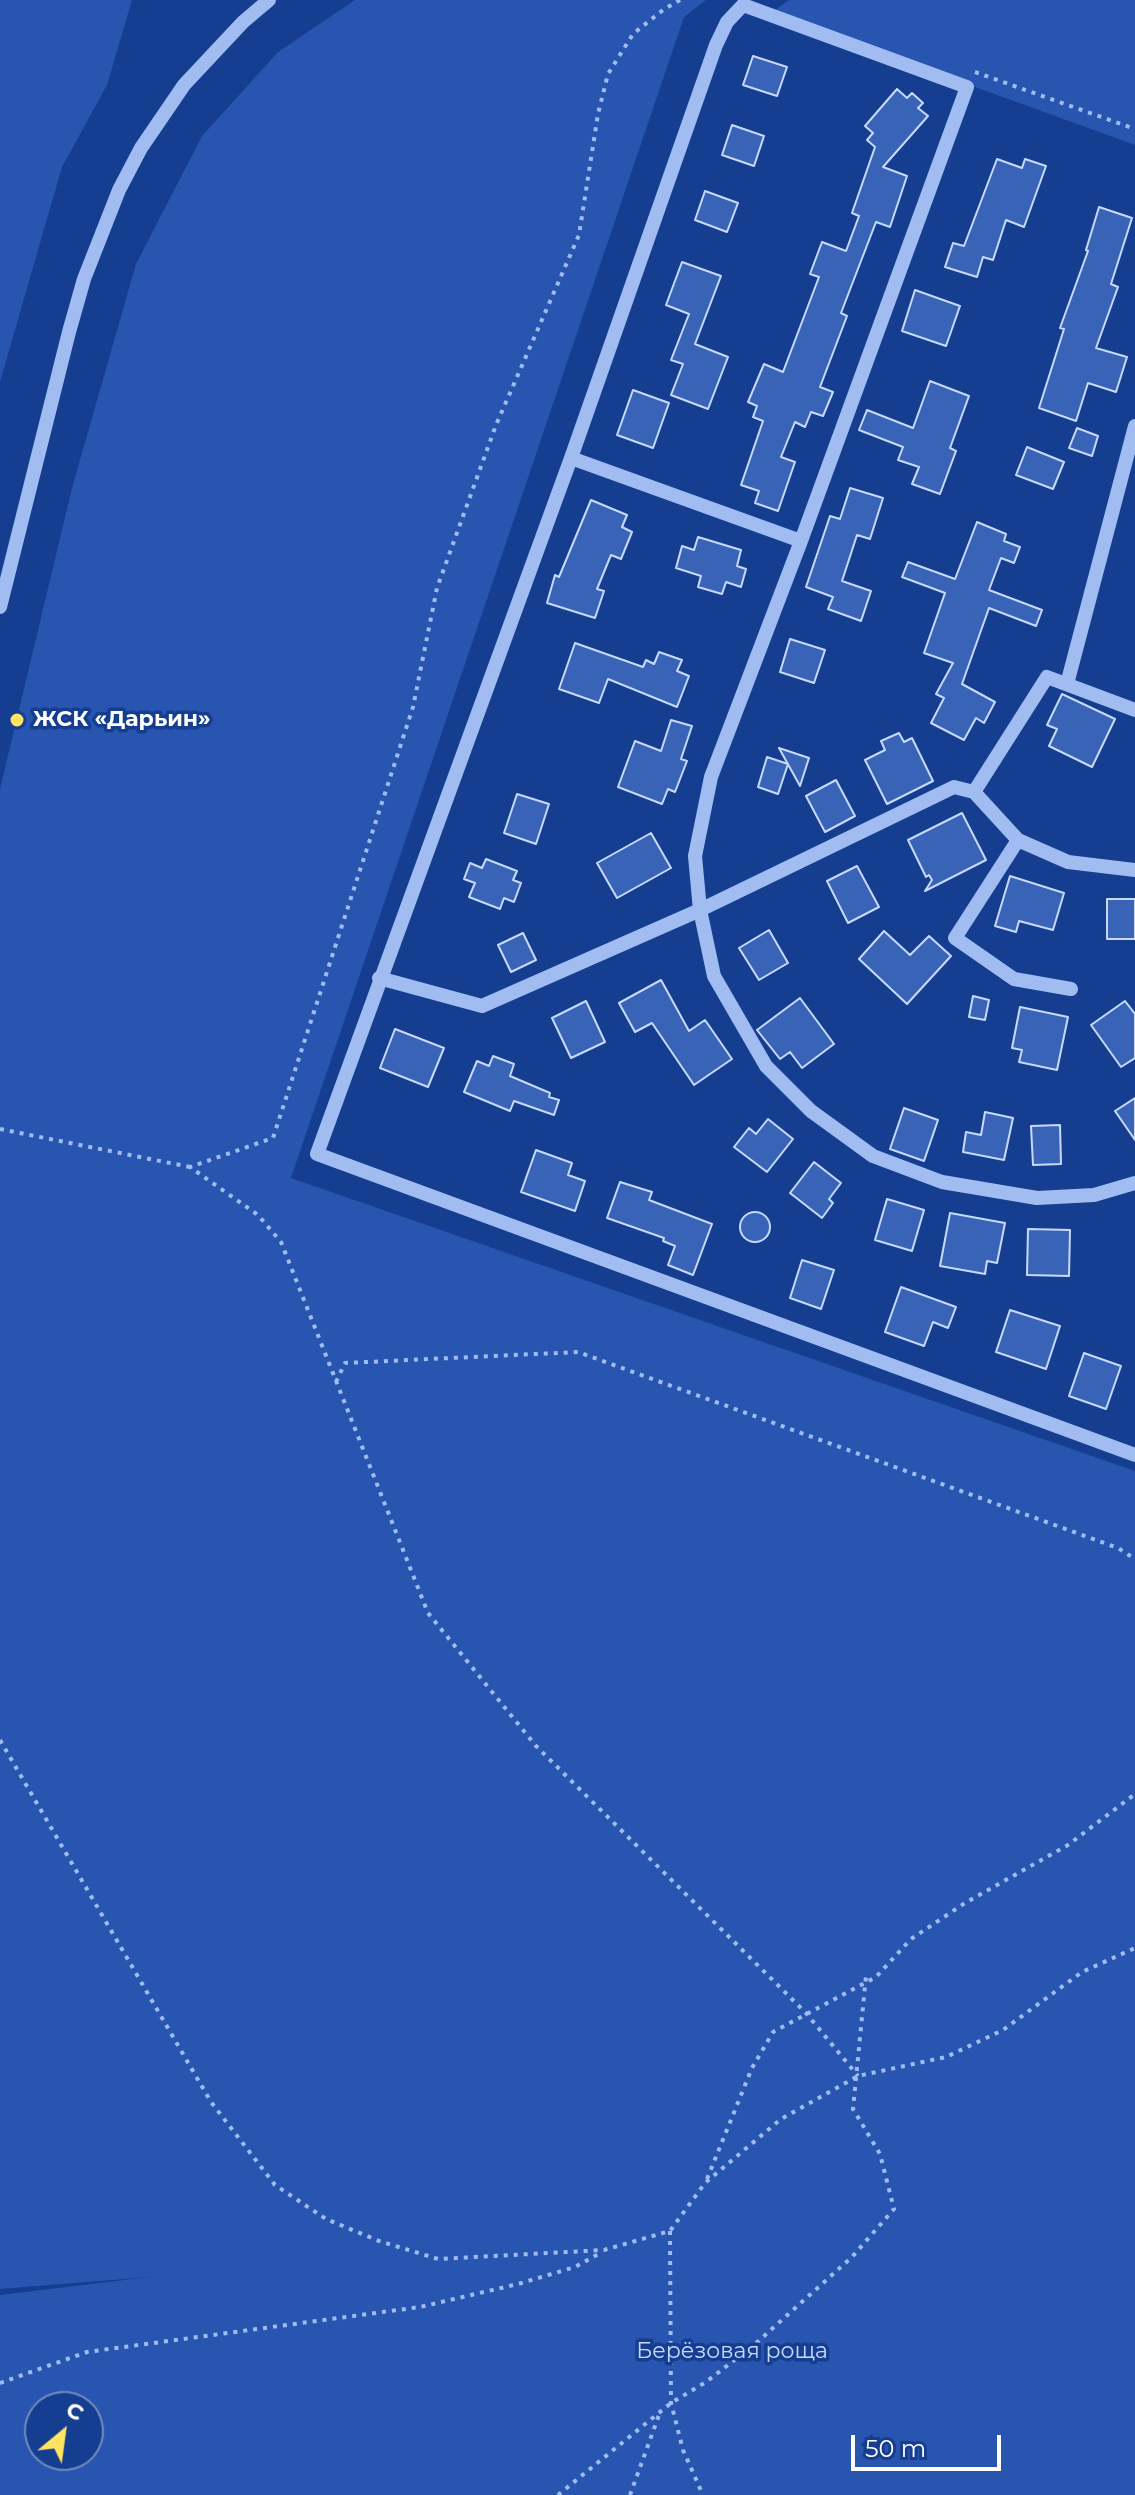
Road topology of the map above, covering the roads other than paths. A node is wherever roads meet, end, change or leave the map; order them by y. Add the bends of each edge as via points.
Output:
1 (269, 0) edge
2 (757, 5) edge
3 (1135, 426) edge
4 (571, 458) junction
5 (801, 541) junction
6 (0, 607) edge
7 (1067, 684) junction
8 (1135, 710) edge
9 (974, 792) junction
10 (1018, 840) junction
11 (1135, 870) edge
12 (700, 910) junction
13 (379, 978) junction
14 (1071, 989) dead end
15 (1135, 1183) edge
16 (1135, 1455) edge

1 - 6 street via 184,85 119,190 84,279
2 - 4 street via 743,5 716,45
2 - 5 street via 967,87
3 - 7 street
4 - 5 street
4 - 13 street
5 - 12 street via 711,777 695,856
7 - 8 street
7 - 9 street via 1047,677
9 - 10 street
9 - 12 street via 954,787
10 - 11 street via 1068,862
10 - 14 street via 955,938 1014,979
12 - 13 street via 482,1006
12 - 15 street via 714,976 766,1066 811,1111 873,1156 942,1182 1037,1198 1094,1195
13 - 16 street via 317,1154

